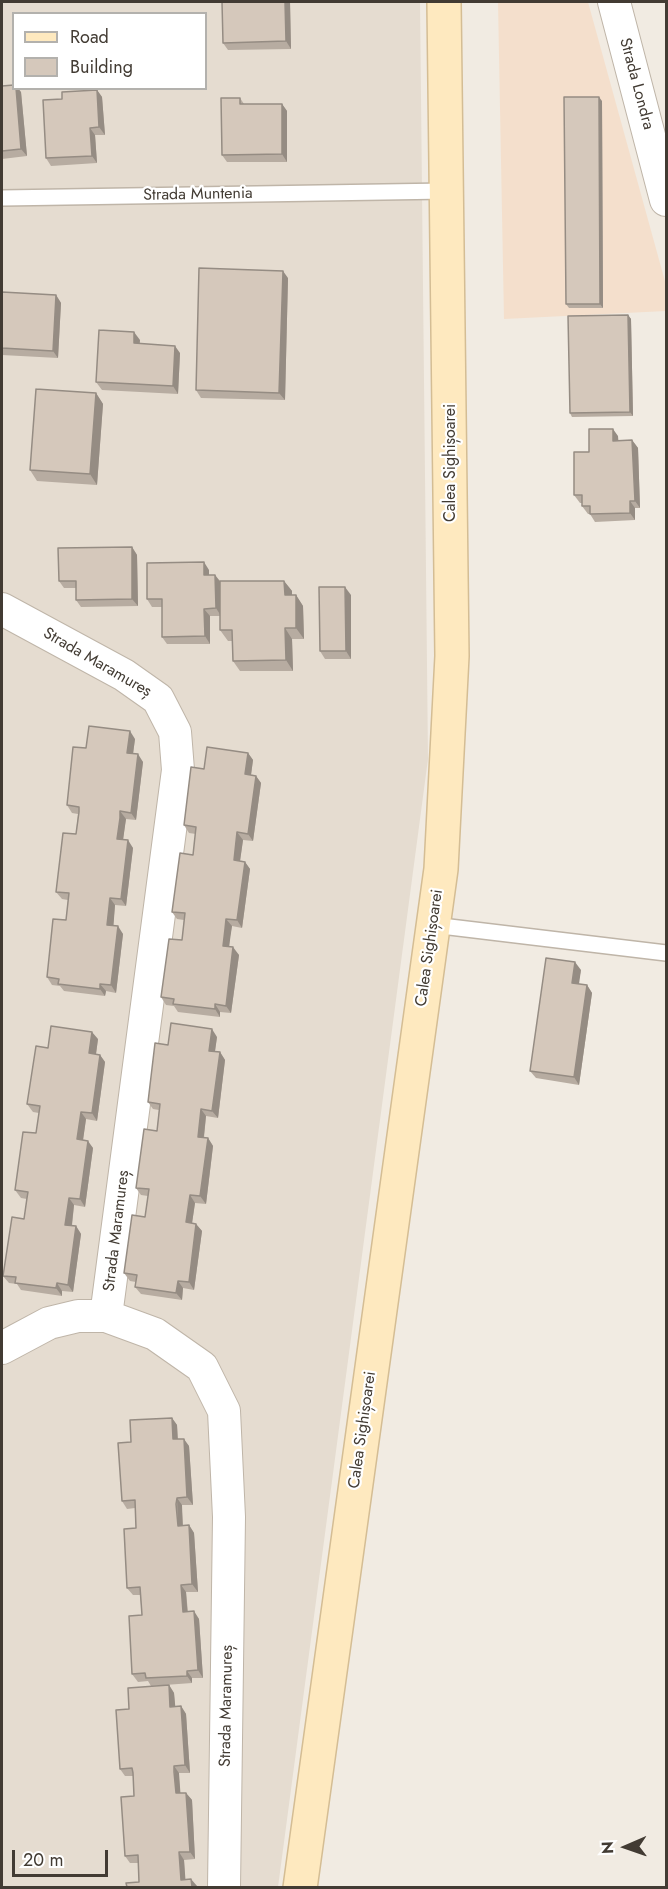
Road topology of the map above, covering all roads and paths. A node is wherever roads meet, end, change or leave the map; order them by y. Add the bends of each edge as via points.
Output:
1 (444, 2) edge
2 (614, 2) edge
3 (447, 191) junction
4 (2, 198) edge
5 (666, 200) edge
6 (2, 609) edge
7 (433, 925) junction
8 (666, 953) edge
9 (106, 1316) junction
10 (2, 1348) edge
11 (224, 1887) edge
12 (300, 1887) edge

1 - 3 main road, Calea Sighișoarei
2 - 5 street, Strada Londra
3 - 4 lane, Strada Muntenia
3 - 7 main road, Calea Sighișoarei via 452,656 441,869
6 - 9 street, Strada Maramureș via 124,675 158,699 175,732 178,770
7 - 8 lane
7 - 12 main road, Calea Sighișoarei
9 - 10 street via 78,1316 49,1323
9 - 11 street, Strada Maramureș via 155,1334 202,1367 224,1411 229,1517

